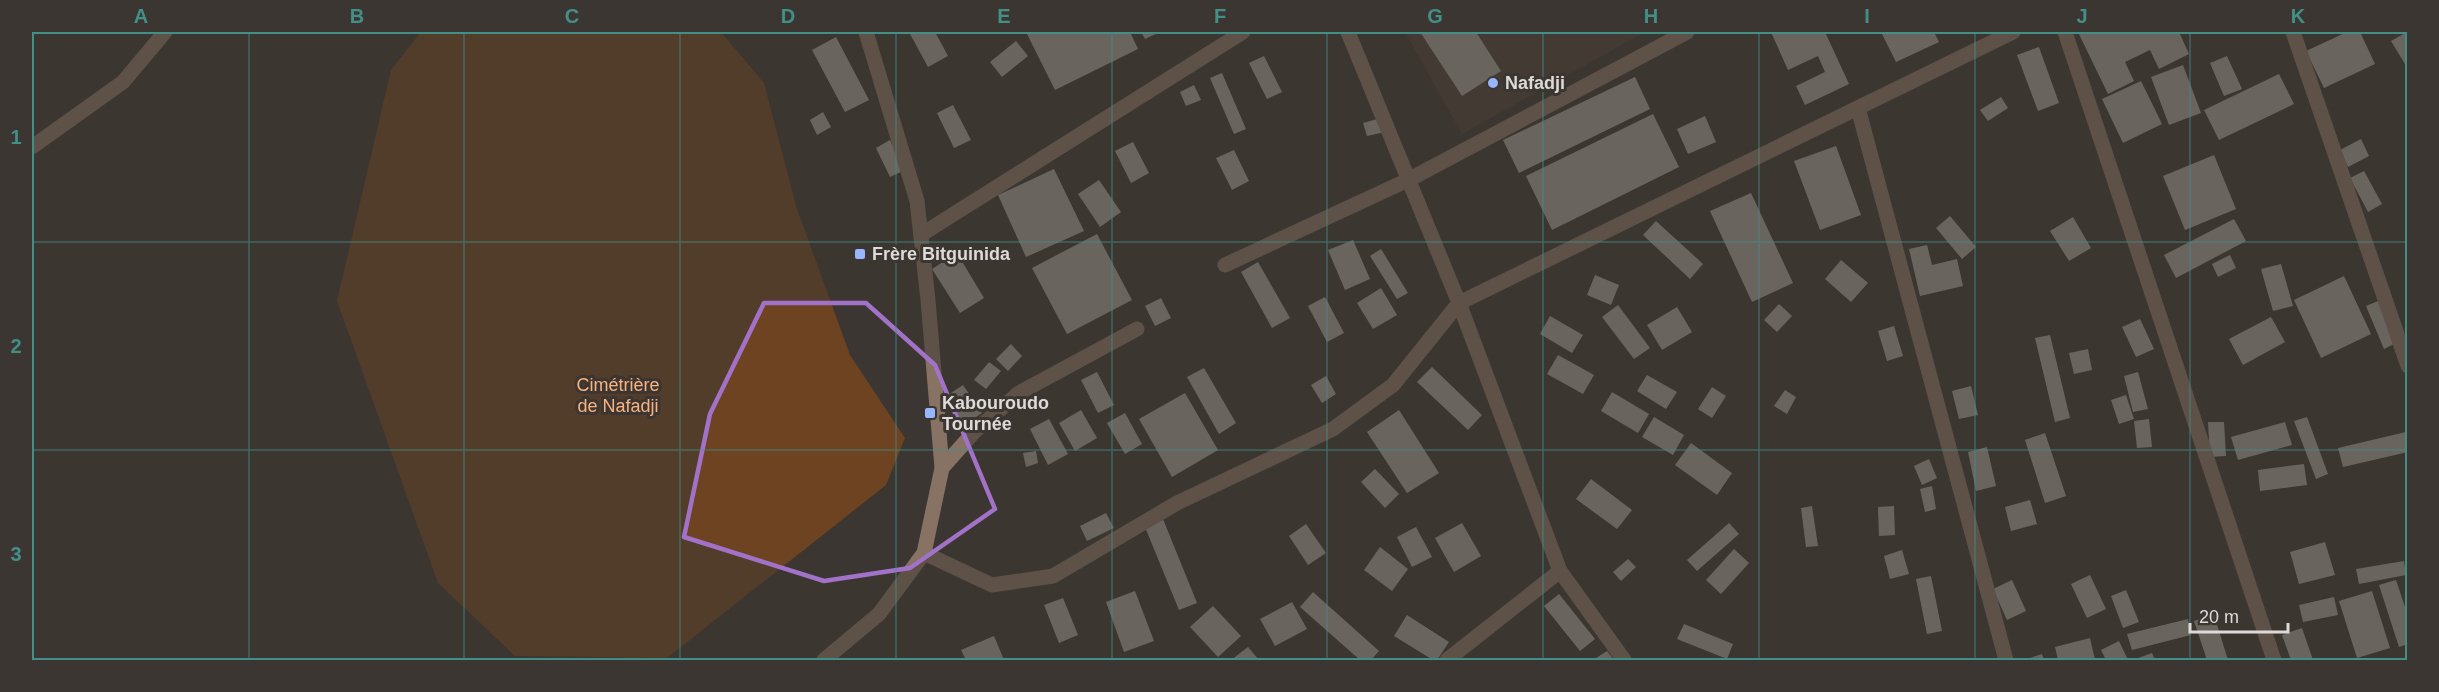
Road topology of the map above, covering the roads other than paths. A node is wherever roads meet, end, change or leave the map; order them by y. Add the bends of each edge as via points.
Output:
1 (866, 32) edge
2 (1243, 32) edge
3 (1348, 32) edge
4 (1687, 32) edge
5 (2013, 32) edge
6 (2065, 32) edge
7 (2293, 32) edge
8 (159, 34) edge
9 (1858, 108) junction
10 (32, 147) edge
11 (1408, 180) junction
12 (922, 234) junction
13 (1225, 265) dead end
14 (1459, 303) junction
15 (1137, 329) dead end
16 (2404, 343) edge
17 (2408, 366) edge
18 (942, 468) junction
19 (924, 554) junction
20 (1560, 571) junction
21 (837, 654) edge
22 (824, 660) edge
23 (1447, 660) edge
24 (1624, 660) edge
25 (2006, 660) edge
26 (2274, 660) edge

1 - 12 street via 917,201
2 - 12 street
3 - 11 street
4 - 11 street
5 - 9 street
6 - 26 street
7 - 16 street
8 - 10 street via 123,82
9 - 14 street
9 - 25 street
11 - 13 street
11 - 14 street
12 - 18 street
14 - 19 street via 1393,385 1333,429 1177,503 1053,576 992,585
14 - 20 street
15 - 18 street via 1019,393 975,430
16 - 17 street
18 - 19 street
19 - 21 street via 879,614
20 - 23 street
20 - 24 street
21 - 22 street

